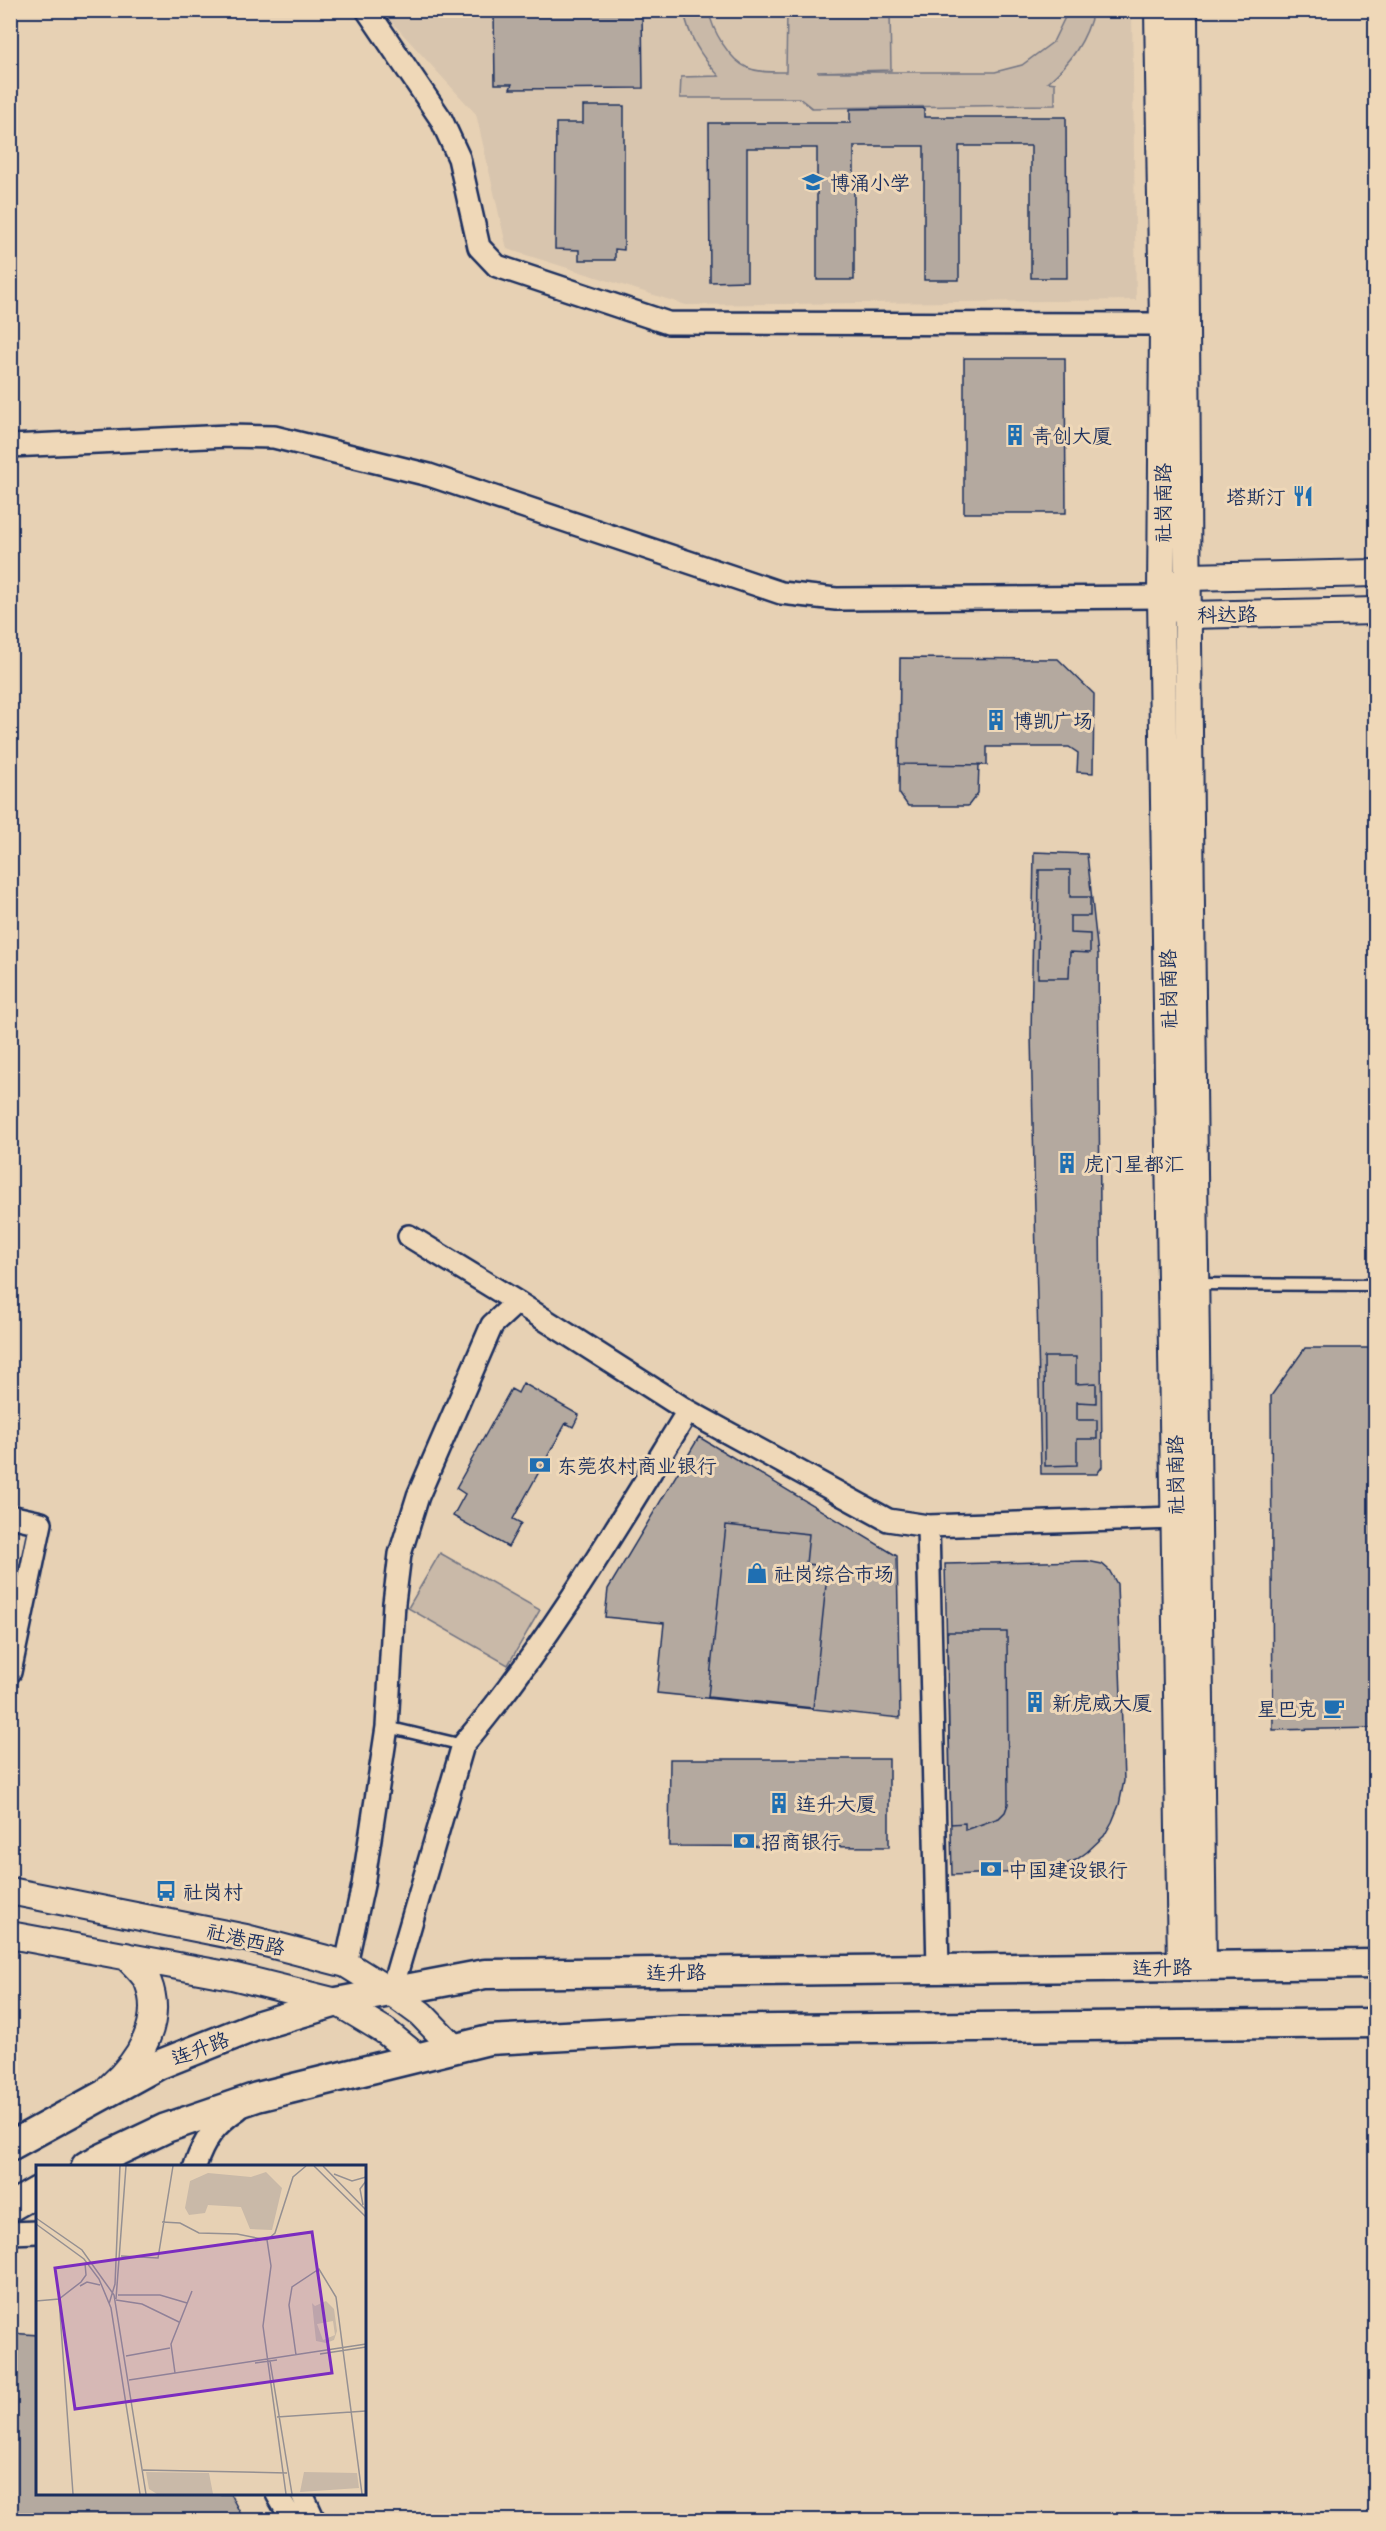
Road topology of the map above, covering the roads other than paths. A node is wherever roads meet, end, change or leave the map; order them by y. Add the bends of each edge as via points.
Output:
1 (367, 10) edge
2 (1158, 10) edge
3 (1184, 10) edge
4 (1163, 324) junction
5 (10, 446) edge
6 (1376, 573) edge
7 (1188, 577) junction
8 (1161, 597) junction
9 (1376, 611) edge
10 (1188, 615) junction
11 (409, 1236) dead end
12 (1184, 1285) junction
13 (1376, 1285) edge
14 (517, 1302) junction
15 (688, 1411) junction
16 (10, 1516) edge
17 (1175, 1518) junction
18 (928, 1526) junction
19 (10, 1672) edge
20 (387, 1727) junction
21 (463, 1745) junction
22 (10, 1891) edge
23 (10, 1935) edge
24 (126, 1956) junction
25 (346, 1964) junction
26 (1376, 1964) edge
27 (1192, 1967) junction
28 (938, 1969) junction
29 (391, 1992) junction
30 (337, 2002) junction
31 (1376, 2023) edge
32 (454, 2048) junction
33 (417, 2057) junction
34 (99, 2097) junction
35 (257, 2097) junction
36 (10, 2146) edge
37 (88, 2165) edge
38 (195, 2165) edge
39 (36, 2192) edge
40 (10, 2207) edge
41 (36, 2232) edge
42 (10, 2233) edge
43 (279, 2495) edge
44 (303, 2495) edge
45 (292, 2520) edge
46 (314, 2520) edge

1 - 4 street via 441,119 459,158 478,247 497,266 668,323
2 - 4 street, 社岗南路
3 - 7 street, 社岗南路
4 - 8 street, 社岗南路
5 - 8 street via 274,437 429,475 781,593 836,599
6 - 7 street, 科达路
7 - 8 street, 科达路
7 - 10 street, 社岗南路
8 - 10 street, 科达路
8 - 12 street, 社岗南路
9 - 10 street, 科达路
10 - 12 street, 社岗南路
11 - 14 street
12 - 13 lane
12 - 17 street, 社岗南路
12 - 27 street, 社岗南路
14 - 15 street
14 - 20 street via 492,1325 415,1505 400,1554
15 - 18 street via 888,1520
15 - 21 street via 577,1591
16 - 19 street via 41,1524
17 - 18 street
17 - 27 street, 社岗南路
18 - 28 street
20 - 21 lane
20 - 25 street via 363,1885
21 - 29 street
22 - 25 street, 社港西路 via 246,1938
23 - 24 street, 社港西路
24 - 30 street, 社港西路 via 232,1976
24 - 34 street via 147,1981 153,2008 149,2037 129,2070
25 - 29 street, 社港西路
26 - 27 main road, 连升路
27 - 28 main road, 连升路
28 - 29 main road, 连升路 via 485,1974
29 - 30 main road, 连升路
29 - 32 street, 社港西路 via 421,2014
30 - 33 street, 社港西路 via 385,2031
30 - 34 main road, 连升路 via 256,2026 158,2065
31 - 32 main road via 679,2030 489,2040
32 - 33 main road
33 - 35 main road
34 - 36 main road, 连升路
35 - 37 main road via 166,2127
35 - 38 street via 221,2120 202,2146
39 - 40 main road
41 - 42 street
43 - 45 street
44 - 46 street

